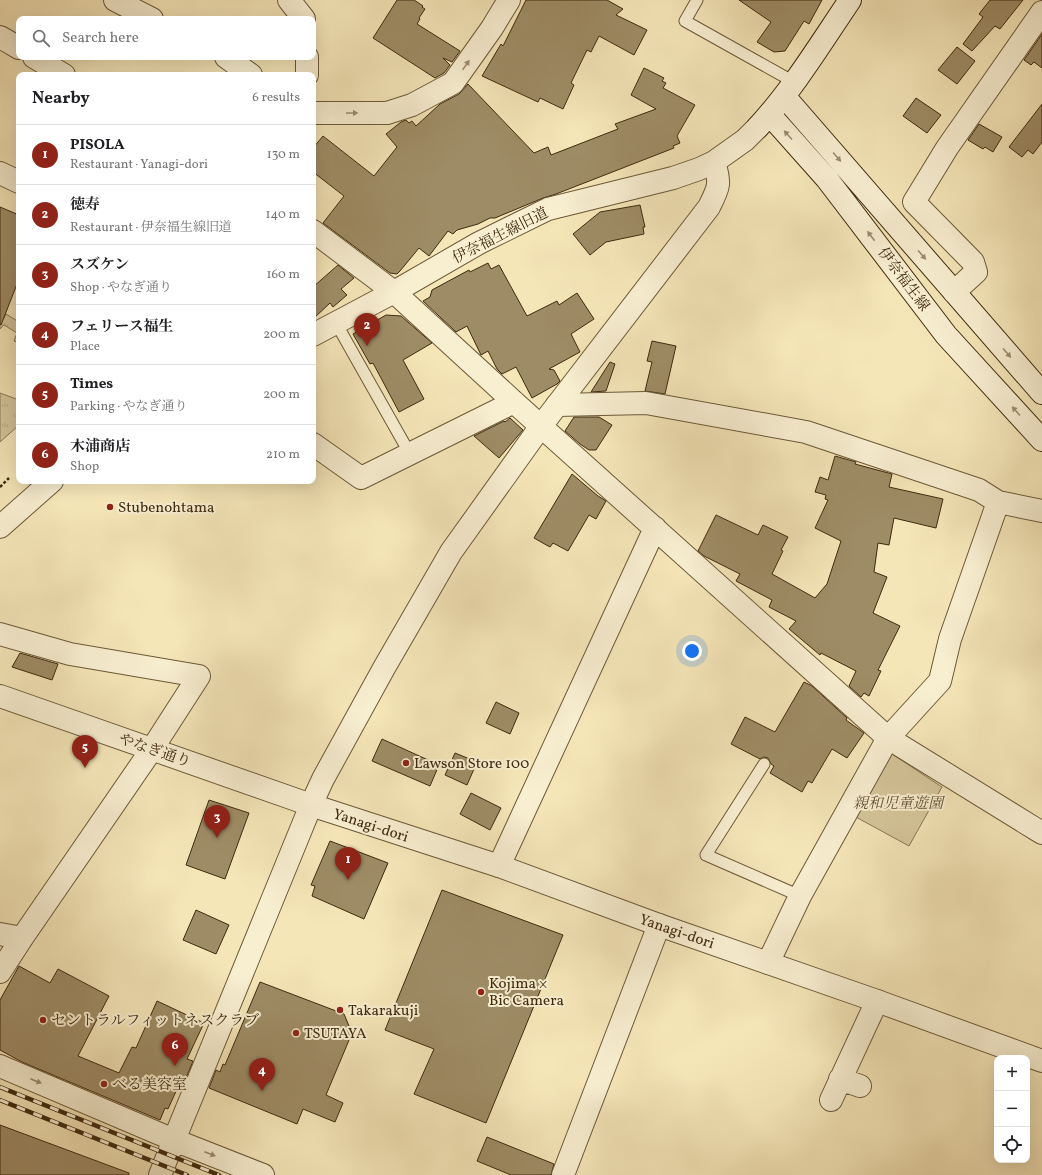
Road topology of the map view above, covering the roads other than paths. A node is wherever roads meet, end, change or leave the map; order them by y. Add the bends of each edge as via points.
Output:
1 (115, 0) edge
2 (289, 0) edge
3 (509, 0) edge
4 (697, 0) edge
5 (850, 0) edge
6 (1042, 12) edge
7 (146, 16) edge
8 (302, 16) edge
9 (0, 37) edge
10 (16, 46) edge
11 (39, 60) edge
12 (230, 60) edge
13 (307, 60) edge
14 (59, 72) edge
15 (248, 72) edge
16 (307, 72) edge
17 (789, 89) junction
18 (316, 113) edge
19 (764, 121) junction
20 (714, 162) junction
21 (0, 173) edge
22 (16, 181) edge
23 (316, 233) edge
24 (394, 292) junction
25 (954, 292) junction
26 (336, 323) junction
27 (316, 333) edge
28 (1042, 393) edge
29 (514, 402) junction
30 (557, 405) junction
31 (541, 426) junction
32 (1042, 440) edge
33 (316, 446) edge
34 (410, 454) junction
35 (49, 484) edge
36 (998, 502) junction
37 (1042, 511) edge
38 (0, 527) edge
39 (655, 528) junction
40 (0, 634) edge
41 (0, 696) edge
42 (888, 738) junction
43 (152, 749) junction
44 (764, 764) dead end
45 (310, 805) junction
46 (1040, 828) edge
47 (499, 866) junction
48 (800, 896) junction
49 (659, 925) junction
50 (0, 934) edge
51 (22, 938) junction
52 (768, 963) junction
53 (0, 972) edge
54 (877, 1001) junction
55 (1042, 1061) edge
56 (0, 1066) edge
57 (831, 1100) dead end
58 (174, 1140) junction
59 (160, 1175) edge
60 (264, 1175) edge
61 (563, 1175) edge

1 - 7 street
2 - 8 street
18 -> 3 street via 387,113 412,105 453,83
4 - 17 lane via 684,21
5 - 17 street, 伊奈福生線旧道
6 - 25 street via 947,148 914,202 973,262 976,272
9 - 10 street
11 - 14 street
12 - 15 street
13 - 16 street
17 - 19 street, 伊奈福生線旧道
17 -> 25 street, 伊奈福生線
19 - 20 street, 伊奈福生線旧道 via 745,140
32 -> 19 street, 伊奈福生線 via 946,335 827,179
20 - 24 street, 伊奈福生線旧道 via 673,178 548,209 479,242
20 - 30 street via 718,189 709,207
21 - 22 street
23 - 24 street
24 - 26 street, 伊奈福生線旧道
24 - 29 street
25 -> 28 street, 伊奈福生線
26 - 27 street, 伊奈福生線旧道
26 - 34 lane
29 - 31 street
29 - 34 street
30 - 31 street
30 - 36 street via 646,403 806,432 979,490
31 - 39 street
31 - 45 street via 451,552 384,668
33 - 34 street via 361,478
35 - 38 street
36 - 37 street
36 - 42 street via 950,639 940,681
39 - 42 street
39 - 47 street
40 - 43 street via 70,654 199,676
41 - 43 street, やなぎ通り
42 - 46 street
42 - 48 street
43 - 45 street, やなぎ通り
43 - 51 street
44 - 48 lane via 706,855
45 - 47 street, Yanagi-dori
45 - 58 street
47 - 49 street, Yanagi-dori
48 - 52 street
49 - 52 street, Yanagi-dori
49 - 61 street
50 - 51 street
51 - 53 street
52 - 54 street, Yanagi-dori
54 - 55 street, Yanagi-dori
54 - 57 street via 850,1083
56 -> 58 street
58 - 59 street
58 -> 60 street

